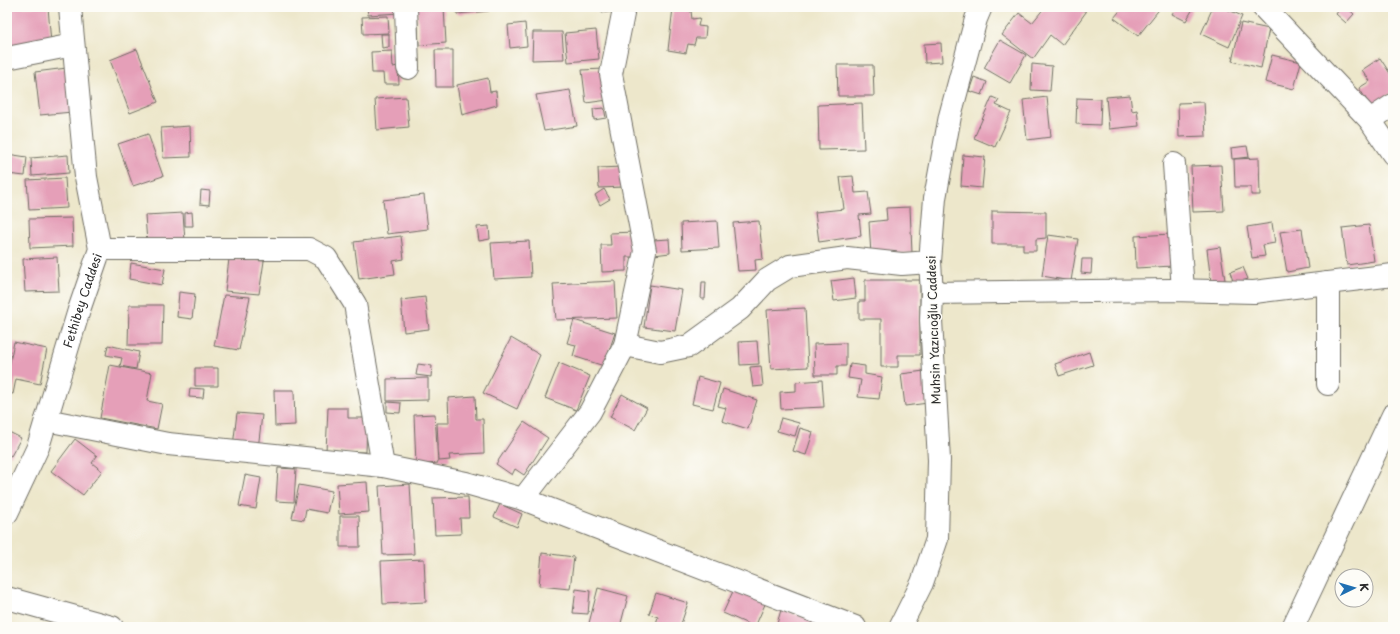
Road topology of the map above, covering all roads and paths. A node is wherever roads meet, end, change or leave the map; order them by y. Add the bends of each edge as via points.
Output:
1 (70, 7) edge
2 (406, 7) edge
3 (624, 7) edge
4 (981, 7) edge
5 (1266, 8) edge
6 (73, 44) junction
7 (7, 58) edge
8 (408, 68) dead end
9 (1393, 105) edge
10 (1370, 120) junction
11 (1393, 154) edge
12 (1174, 164) dead end
13 (100, 249) junction
14 (930, 262) junction
15 (1393, 275) edge
16 (1328, 283) junction
17 (1183, 290) junction
18 (932, 293) junction
19 (625, 345) junction
20 (1328, 384) dead end
21 (1393, 416) edge
22 (46, 420) junction
23 (383, 466) junction
24 (523, 499) junction
25 (7, 513) edge
26 (7, 598) edge
27 (112, 627) edge
28 (855, 627) edge
29 (900, 627) edge
30 (1293, 627) edge

1 - 6 street, Fethibey Caddesi
2 - 8 street
3 - 19 street via 611,74 645,251
4 - 14 street, Muhsin Yazıcıoğlu Caddesi via 950,116 935,198
5 - 10 street
6 - 7 street
6 - 13 street, Fethibey Caddesi via 86,177
9 - 10 street
10 - 11 street
12 - 17 street
13 - 22 street, Fethibey Caddesi
13 - 23 street via 309,249 326,258 355,304
14 - 18 street, Muhsin Yazıcıoğlu Caddesi
14 - 19 street via 902,264 847,258 790,266 767,280 740,309 689,346 660,352
15 - 16 street
16 - 17 street via 1254,292
16 - 20 street
17 - 18 street
18 - 29 street, Muhsin Yazıcıoğlu Caddesi via 931,320 939,460 937,539 922,583
19 - 24 street via 590,412
21 - 30 street
22 - 23 street via 168,444
22 - 25 street, Fethibey Caddesi via 38,446
23 - 24 street via 466,482
24 - 28 street
26 - 27 street

